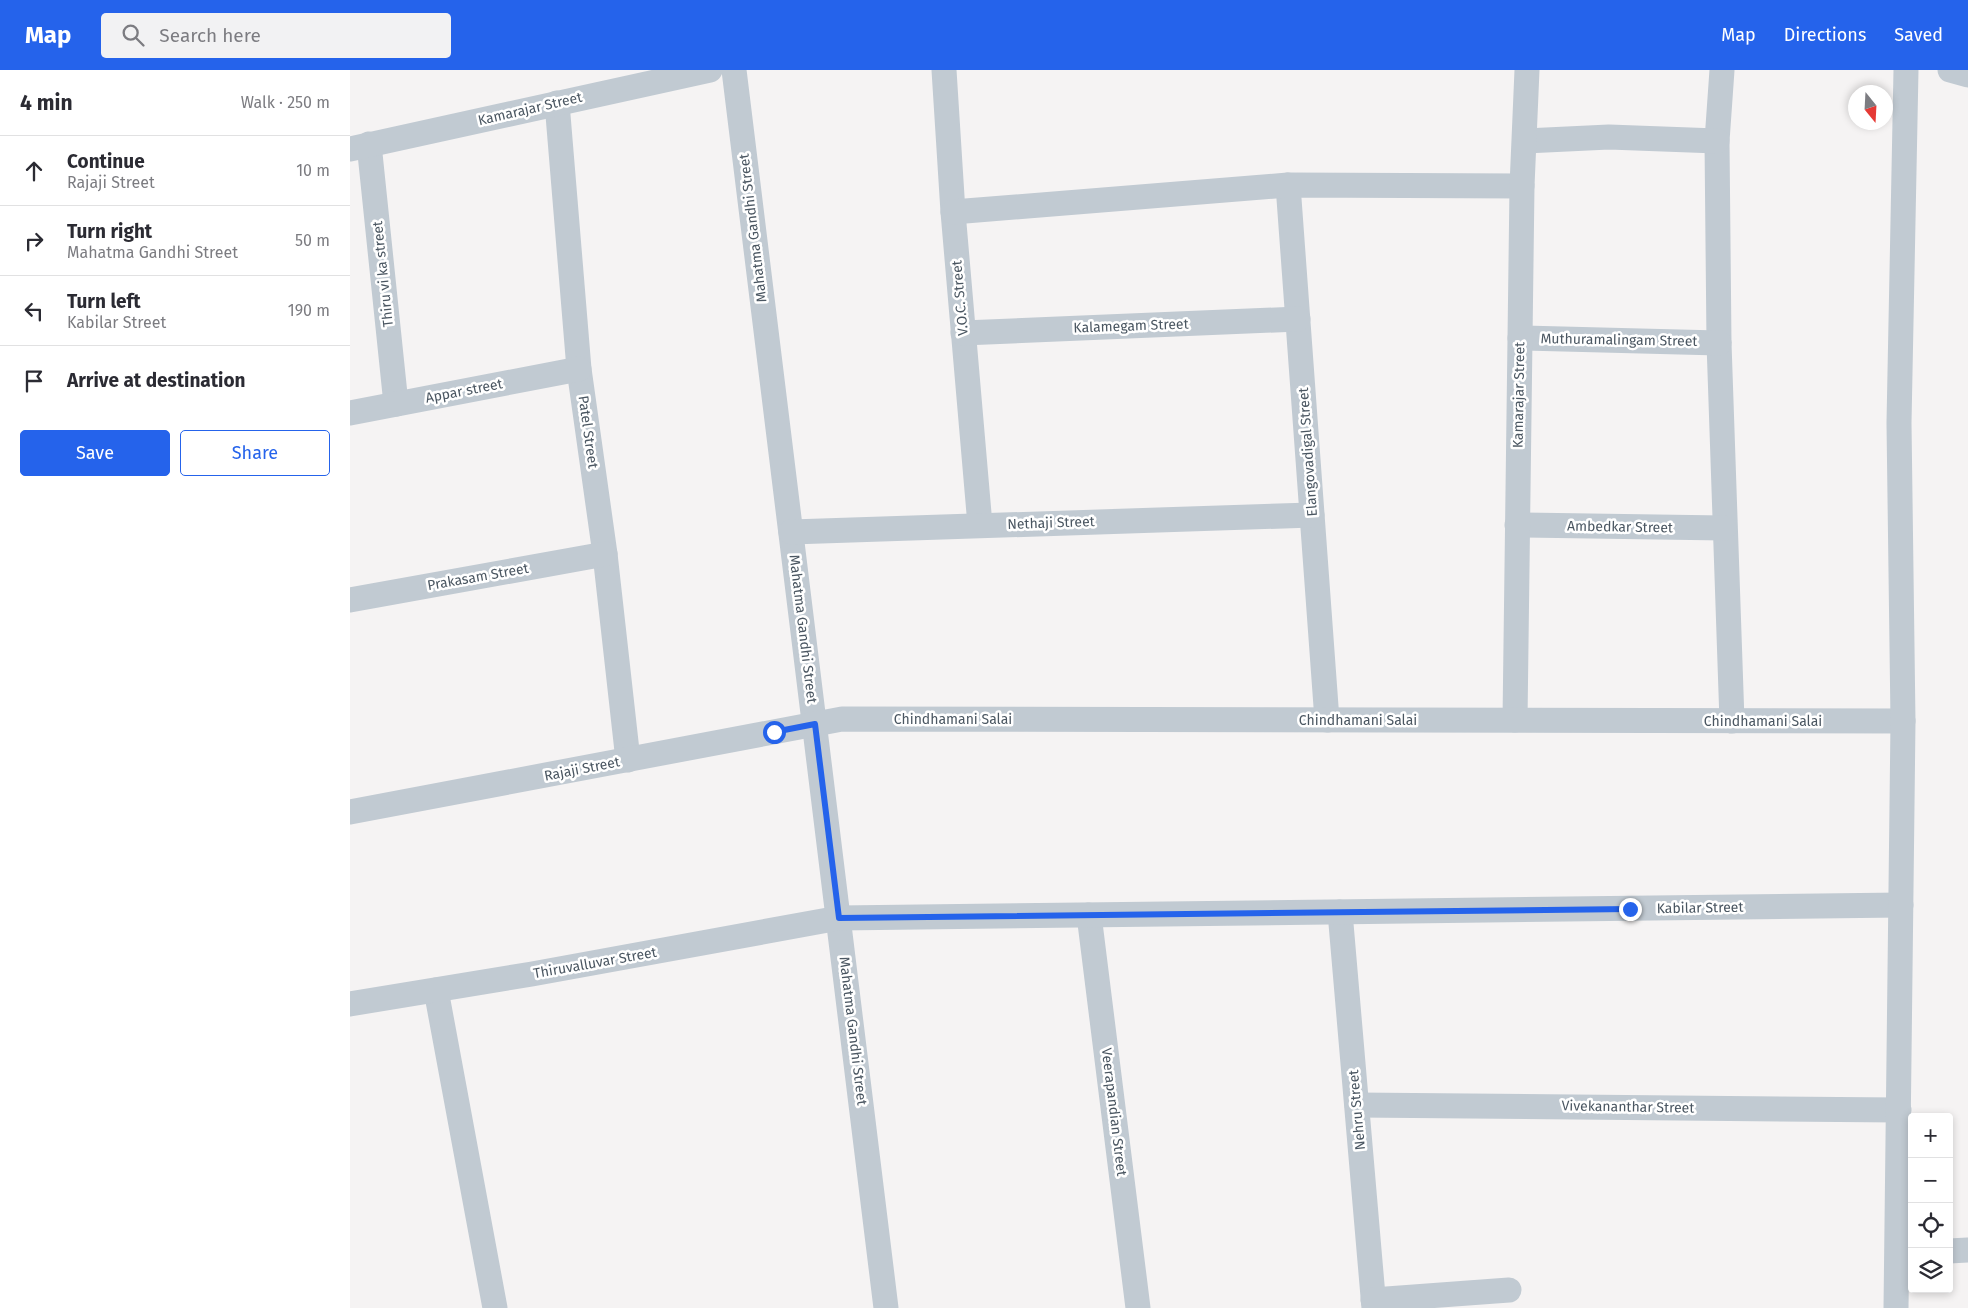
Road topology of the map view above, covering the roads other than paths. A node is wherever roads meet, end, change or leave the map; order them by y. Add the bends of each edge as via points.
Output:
1 (710, 70) edge
2 (734, 70) edge
3 (944, 70) edge
4 (1527, 70) edge
5 (1722, 70) edge
6 (1906, 70) edge
7 (1950, 70) edge
8 (1968, 74) edge
9 (557, 103) junction
10 (1717, 140) junction
11 (1524, 141) junction
12 (359, 146) edge
13 (1288, 185) junction
14 (1522, 186) junction
15 (953, 212) junction
16 (1298, 319) junction
17 (963, 333) junction
18 (1520, 338) junction
19 (1719, 343) junction
20 (579, 369) junction
21 (396, 404) junction
22 (350, 413) edge
23 (1312, 515) junction
24 (980, 525) junction
25 (1517, 525) junction
26 (1724, 528) junction
27 (791, 532) junction
28 (605, 554) junction
29 (350, 600) edge
30 (1327, 720) junction
31 (1515, 720) junction
32 (1732, 720) junction
33 (1903, 721) junction
34 (815, 724) junction
35 (628, 760) junction
36 (350, 812) edge
37 (1901, 905) junction
38 (1340, 912) junction
39 (1089, 915) junction
40 (839, 918) junction
41 (436, 990) junction
42 (350, 1004) edge
43 (1356, 1105) junction
44 (1899, 1110) junction
45 (1968, 1250) edge
46 (1953, 1251) edge
47 (1905, 1253) edge
48 (1509, 1290) dead end
49 (1373, 1304) edge
50 (1131, 1307) edge
51 (495, 1308) edge
52 (886, 1308) edge
53 (1896, 1308) edge

1 - 9 street, Kamarajar Street
2 - 27 street, Mahatma Gandhi Street
3 - 15 street, V.O.C. Street
4 - 11 street, Kamarajar Street
5 - 10 street
6 - 33 street via 1899,423
7 - 8 street
9 - 12 street, Kamarajar Street
9 - 20 street, Patel Street
10 - 11 street via 1609,137
10 - 19 street
11 - 14 street, Kamarajar Street
12 - 21 street, Thiru vi ka street
13 - 14 street
13 - 15 street
13 - 16 street, Elangovadigal Street
14 - 18 street, Kamarajar Street
15 - 17 street, V.O.C. Street
16 - 17 street, Kalamegam Street
16 - 23 street, Elangovadigal Street
17 - 24 street, V.O.C. Street
18 - 19 street, Muthuramalingam Street
18 - 25 street, Kamarajar Street
19 - 26 street
20 - 21 street, Appar street
20 - 28 street, Patel Street
21 - 22 street, Appar street
23 - 24 street, Nethaji Street
23 - 30 street, Elangovadigal Street
24 - 27 street, Nethaji Street
25 - 26 street, Ambedkar Street
25 - 31 street, Kamarajar Street
26 - 32 street
27 - 34 street, Mahatma Gandhi Street
28 - 29 street, Prakasam Street
28 - 35 street, Patel Street
30 - 31 street, Chindhamani Salai
30 - 34 street, Chindhamani Salai via 842,719
31 - 32 street, Chindhamani Salai
32 - 33 street, Chindhamani Salai
33 - 37 street
34 - 35 street, Rajaji Street
34 - 40 street, Mahatma Gandhi Street
35 - 36 street, Rajaji Street
37 - 38 street, Kabilar Street
37 - 44 street
38 - 39 street, Kabilar Street
38 - 43 street, Nehru Street
39 - 40 street, Kabilar Street
39 - 50 street, Veerapandian Street
40 - 41 street, Thiruvalluvar Street
40 - 52 street, Mahatma Gandhi Street
41 - 42 street, Thiruvalluvar Street
41 - 51 street
43 - 44 street, Vivekananthar Street
43 - 49 street, Nehru Street
44 - 47 street
45 - 46 street
47 - 53 street
48 - 49 street

